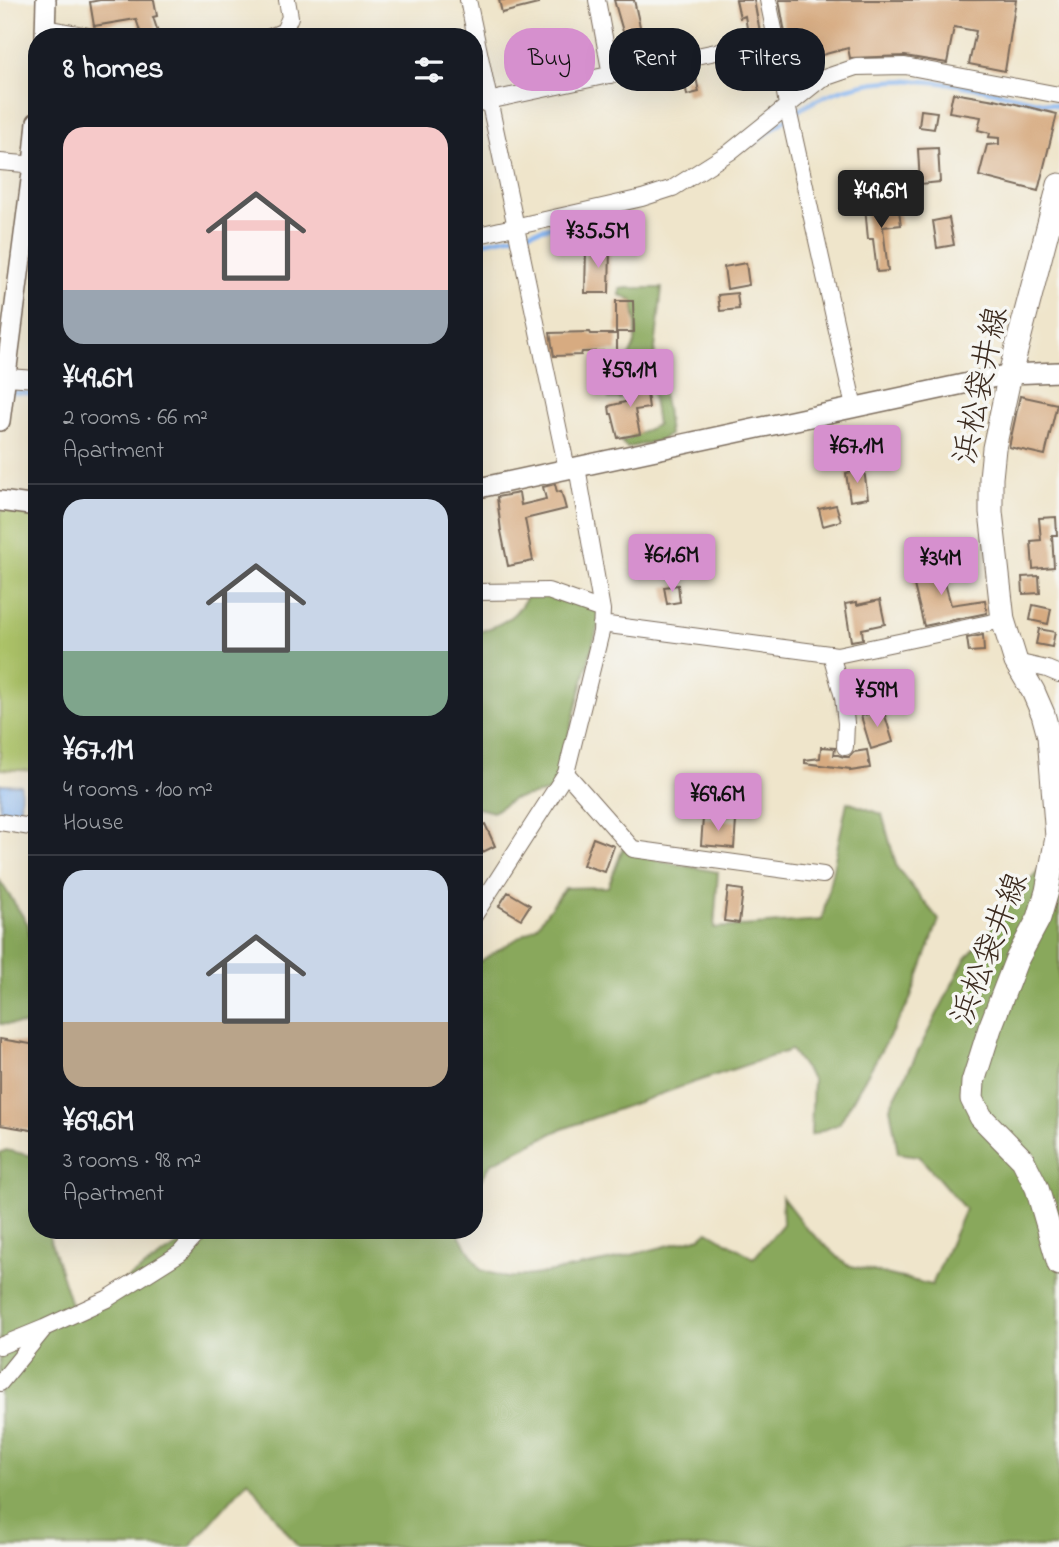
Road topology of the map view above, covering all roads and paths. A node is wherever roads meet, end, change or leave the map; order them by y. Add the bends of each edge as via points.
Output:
1 (46, 0) edge
2 (287, 0) edge
3 (468, 0) edge
4 (597, 0) edge
5 (768, 0) edge
6 (45, 28) edge
7 (285, 28) edge
8 (474, 28) edge
9 (774, 28) edge
10 (609, 64) edge
11 (483, 66) edge
12 (609, 75) edge
13 (785, 91) edge
14 (1059, 95) edge
15 (491, 101) junction
16 (483, 102) edge
17 (787, 105) junction
18 (0, 162) edge
19 (28, 164) edge
20 (1059, 185) edge
21 (28, 216) edge
22 (517, 227) junction
23 (483, 234) edge
24 (1059, 372) edge
25 (1010, 374) junction
26 (6, 376) junction
27 (28, 378) edge
28 (854, 407) junction
29 (0, 421) edge
30 (571, 468) junction
31 (483, 487) edge
32 (0, 501) edge
33 (28, 505) edge
34 (483, 592) edge
35 (601, 617) junction
36 (1003, 620) junction
37 (831, 654) junction
38 (1016, 662) junction
39 (1059, 674) edge
40 (1054, 738) edge
41 (845, 747) dead end
42 (566, 773) junction
43 (0, 822) edge
44 (28, 827) edge
45 (823, 875) dead end
46 (483, 902) edge
47 (192, 1239) edge
48 (1059, 1264) edge
49 (44, 1328) junction
50 (0, 1346) edge
51 (0, 1383) edge

1 - 6 street
2 - 7 street via 290,17
3 - 8 street
4 - 10 street
5 - 9 street
11 - 15 street
12 - 15 street
13 - 17 street
14 - 17 street via 905,65 856,67 821,79
15 - 16 street
15 - 22 street
17 - 22 street via 730,152 673,188
17 - 28 street
18 - 19 street
20 - 25 main road, 浜松袋井線
21 - 26 street
22 - 23 street
22 - 30 street
24 - 25 street
25 - 28 street
25 - 36 main road, 浜松袋井線 via 991,478
26 - 27 street
26 - 29 street
28 - 30 street
30 - 31 street
30 - 35 street
32 - 33 street
34 - 35 street via 548,591
35 - 37 street
35 - 42 street
36 - 37 street
36 - 38 main road, 浜松袋井線
37 - 41 street via 843,697
38 - 39 street
38 - 40 main road, 浜松袋井線
40 - 48 main road, 浜松袋井線 via 1057,836 1047,891 990,1028 972,1100 981,1117 1023,1160 1037,1188
42 - 45 street via 634,849
42 - 46 street
43 - 44 street
47 - 49 street via 159,1268
49 - 50 street
49 - 51 street

